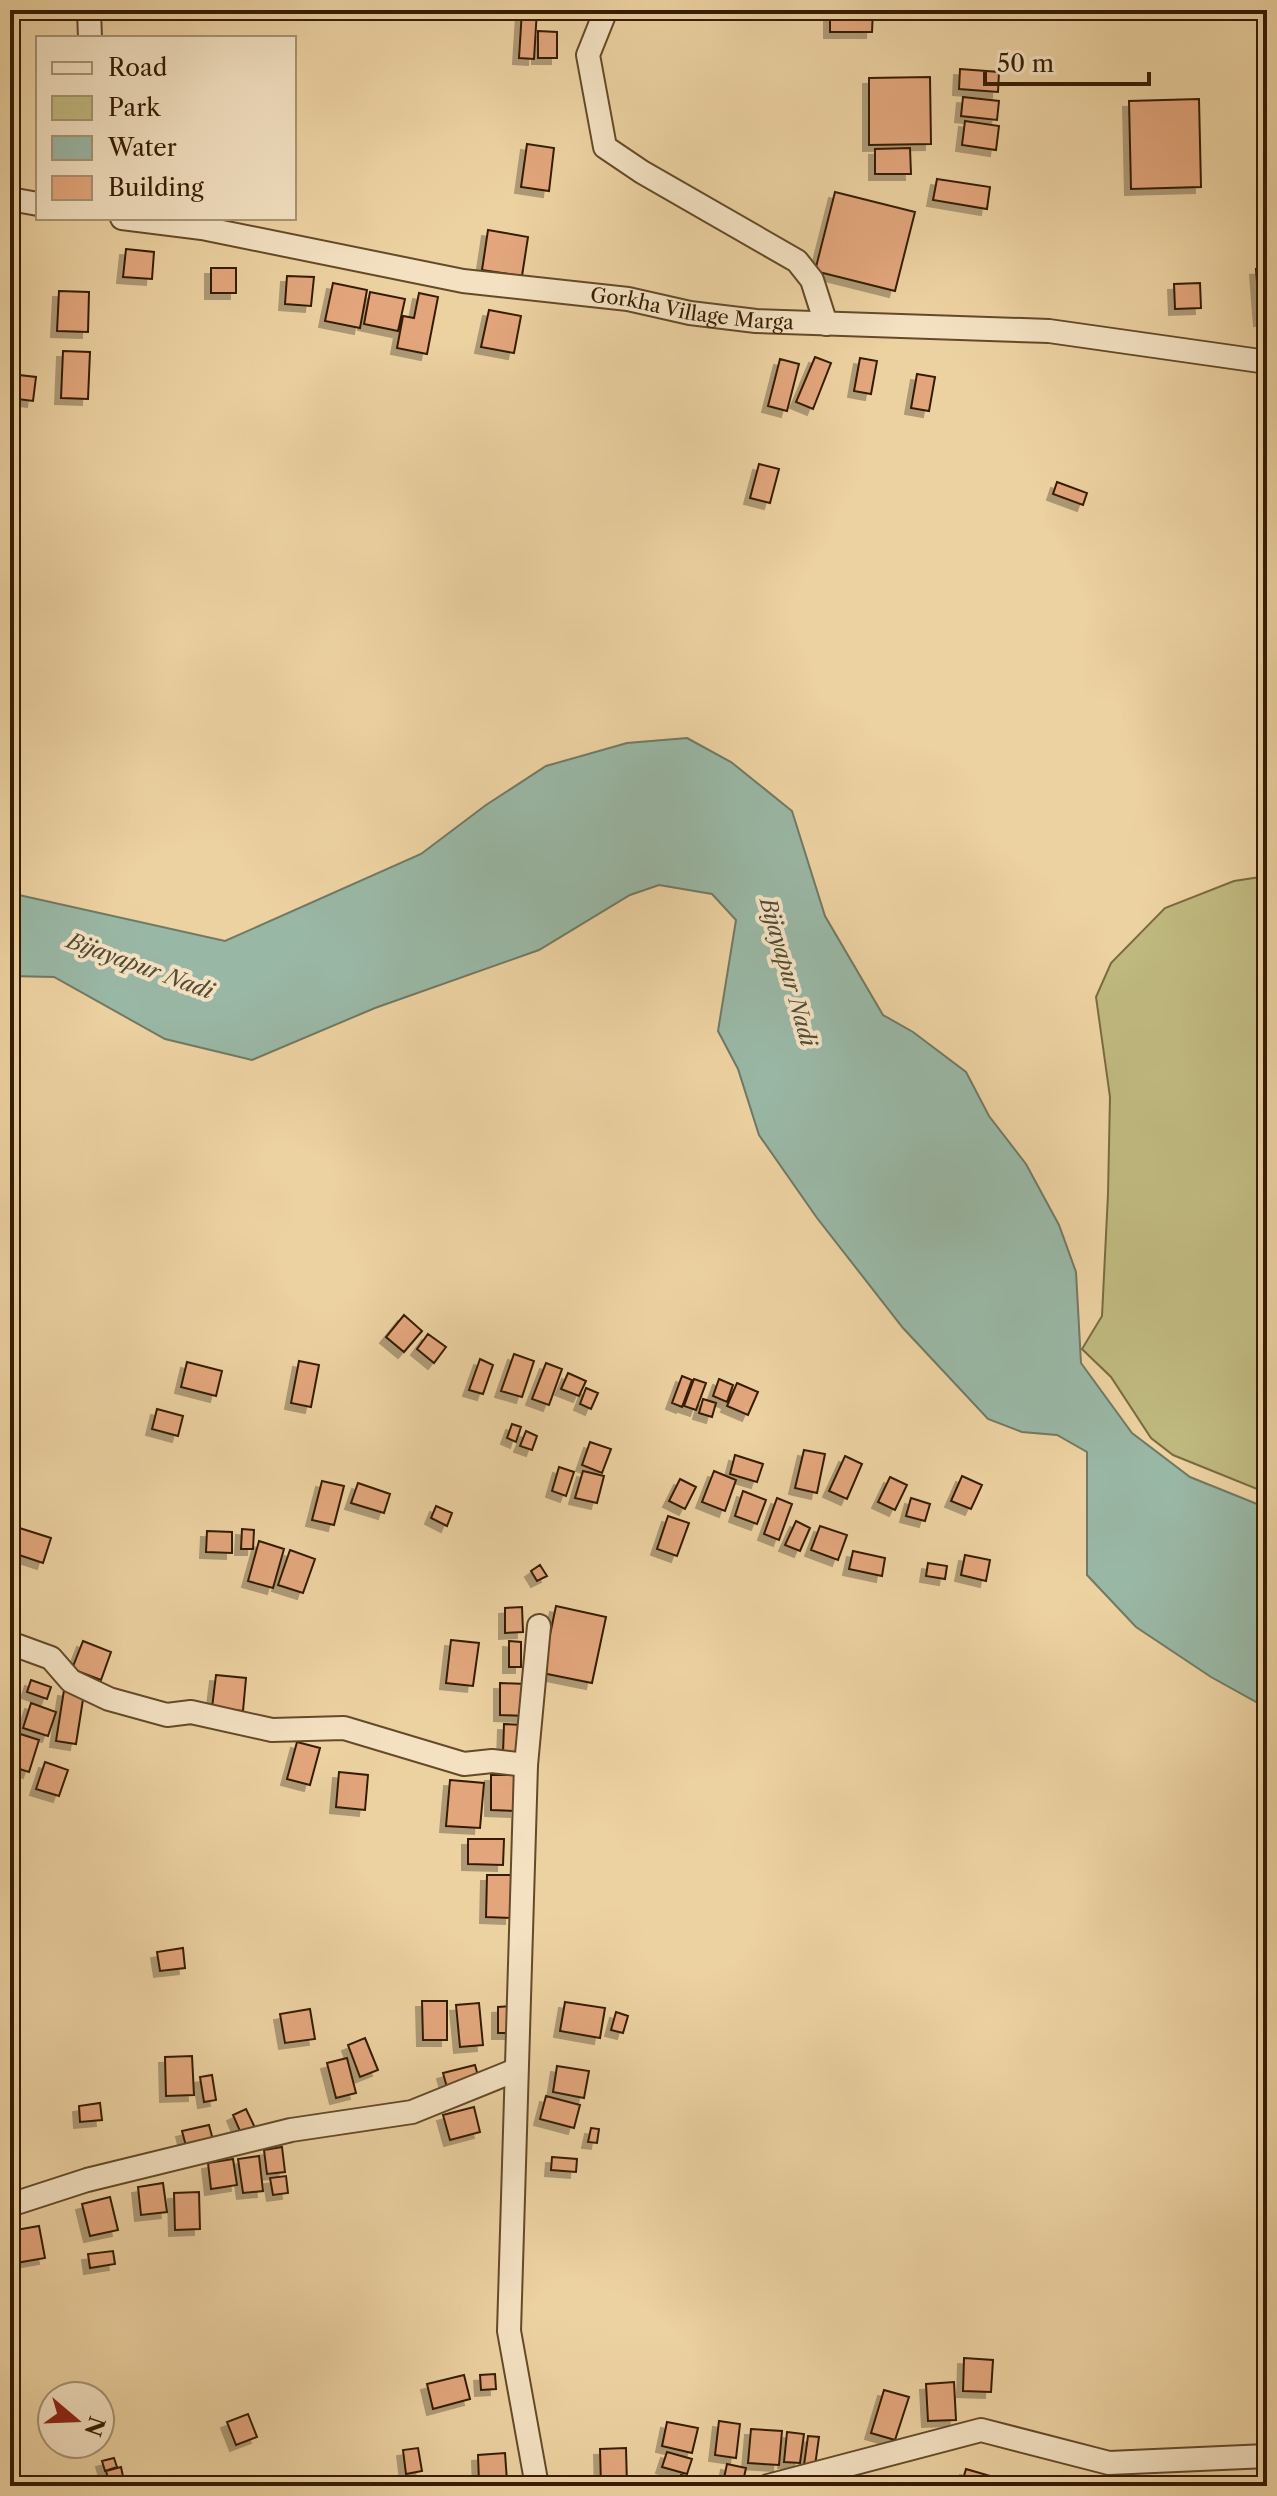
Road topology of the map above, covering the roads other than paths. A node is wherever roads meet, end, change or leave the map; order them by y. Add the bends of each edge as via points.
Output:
1 (89, 10) edge
2 (606, 10) edge
3 (90, 36) edge
4 (10, 199) edge
5 (36, 204) edge
6 (138, 220) edge
7 (826, 324) junction
8 (1267, 362) edge
9 (539, 1626) dead end
10 (10, 1643) edge
11 (526, 1765) junction
12 (516, 2070) junction
13 (10, 2205) edge
14 (1267, 2456) edge
15 (537, 2486) edge
16 (768, 2486) edge

1 - 3 street
2 - 7 street via 588,55 605,147 797,261 812,280
4 - 5 street
6 - 7 street, Gorkha Village Marga via 463,281 628,299 756,321
7 - 8 street, Gorkha Village Marga via 1049,331
9 - 11 street
10 - 11 street via 51,1658 71,1681 109,1699 167,1715 191,1712 272,1730 344,1728 464,1764
11 - 12 street
12 - 13 street via 412,2112 291,2130 87,2180
12 - 15 street via 509,2331
14 - 16 street via 1109,2463 981,2430

